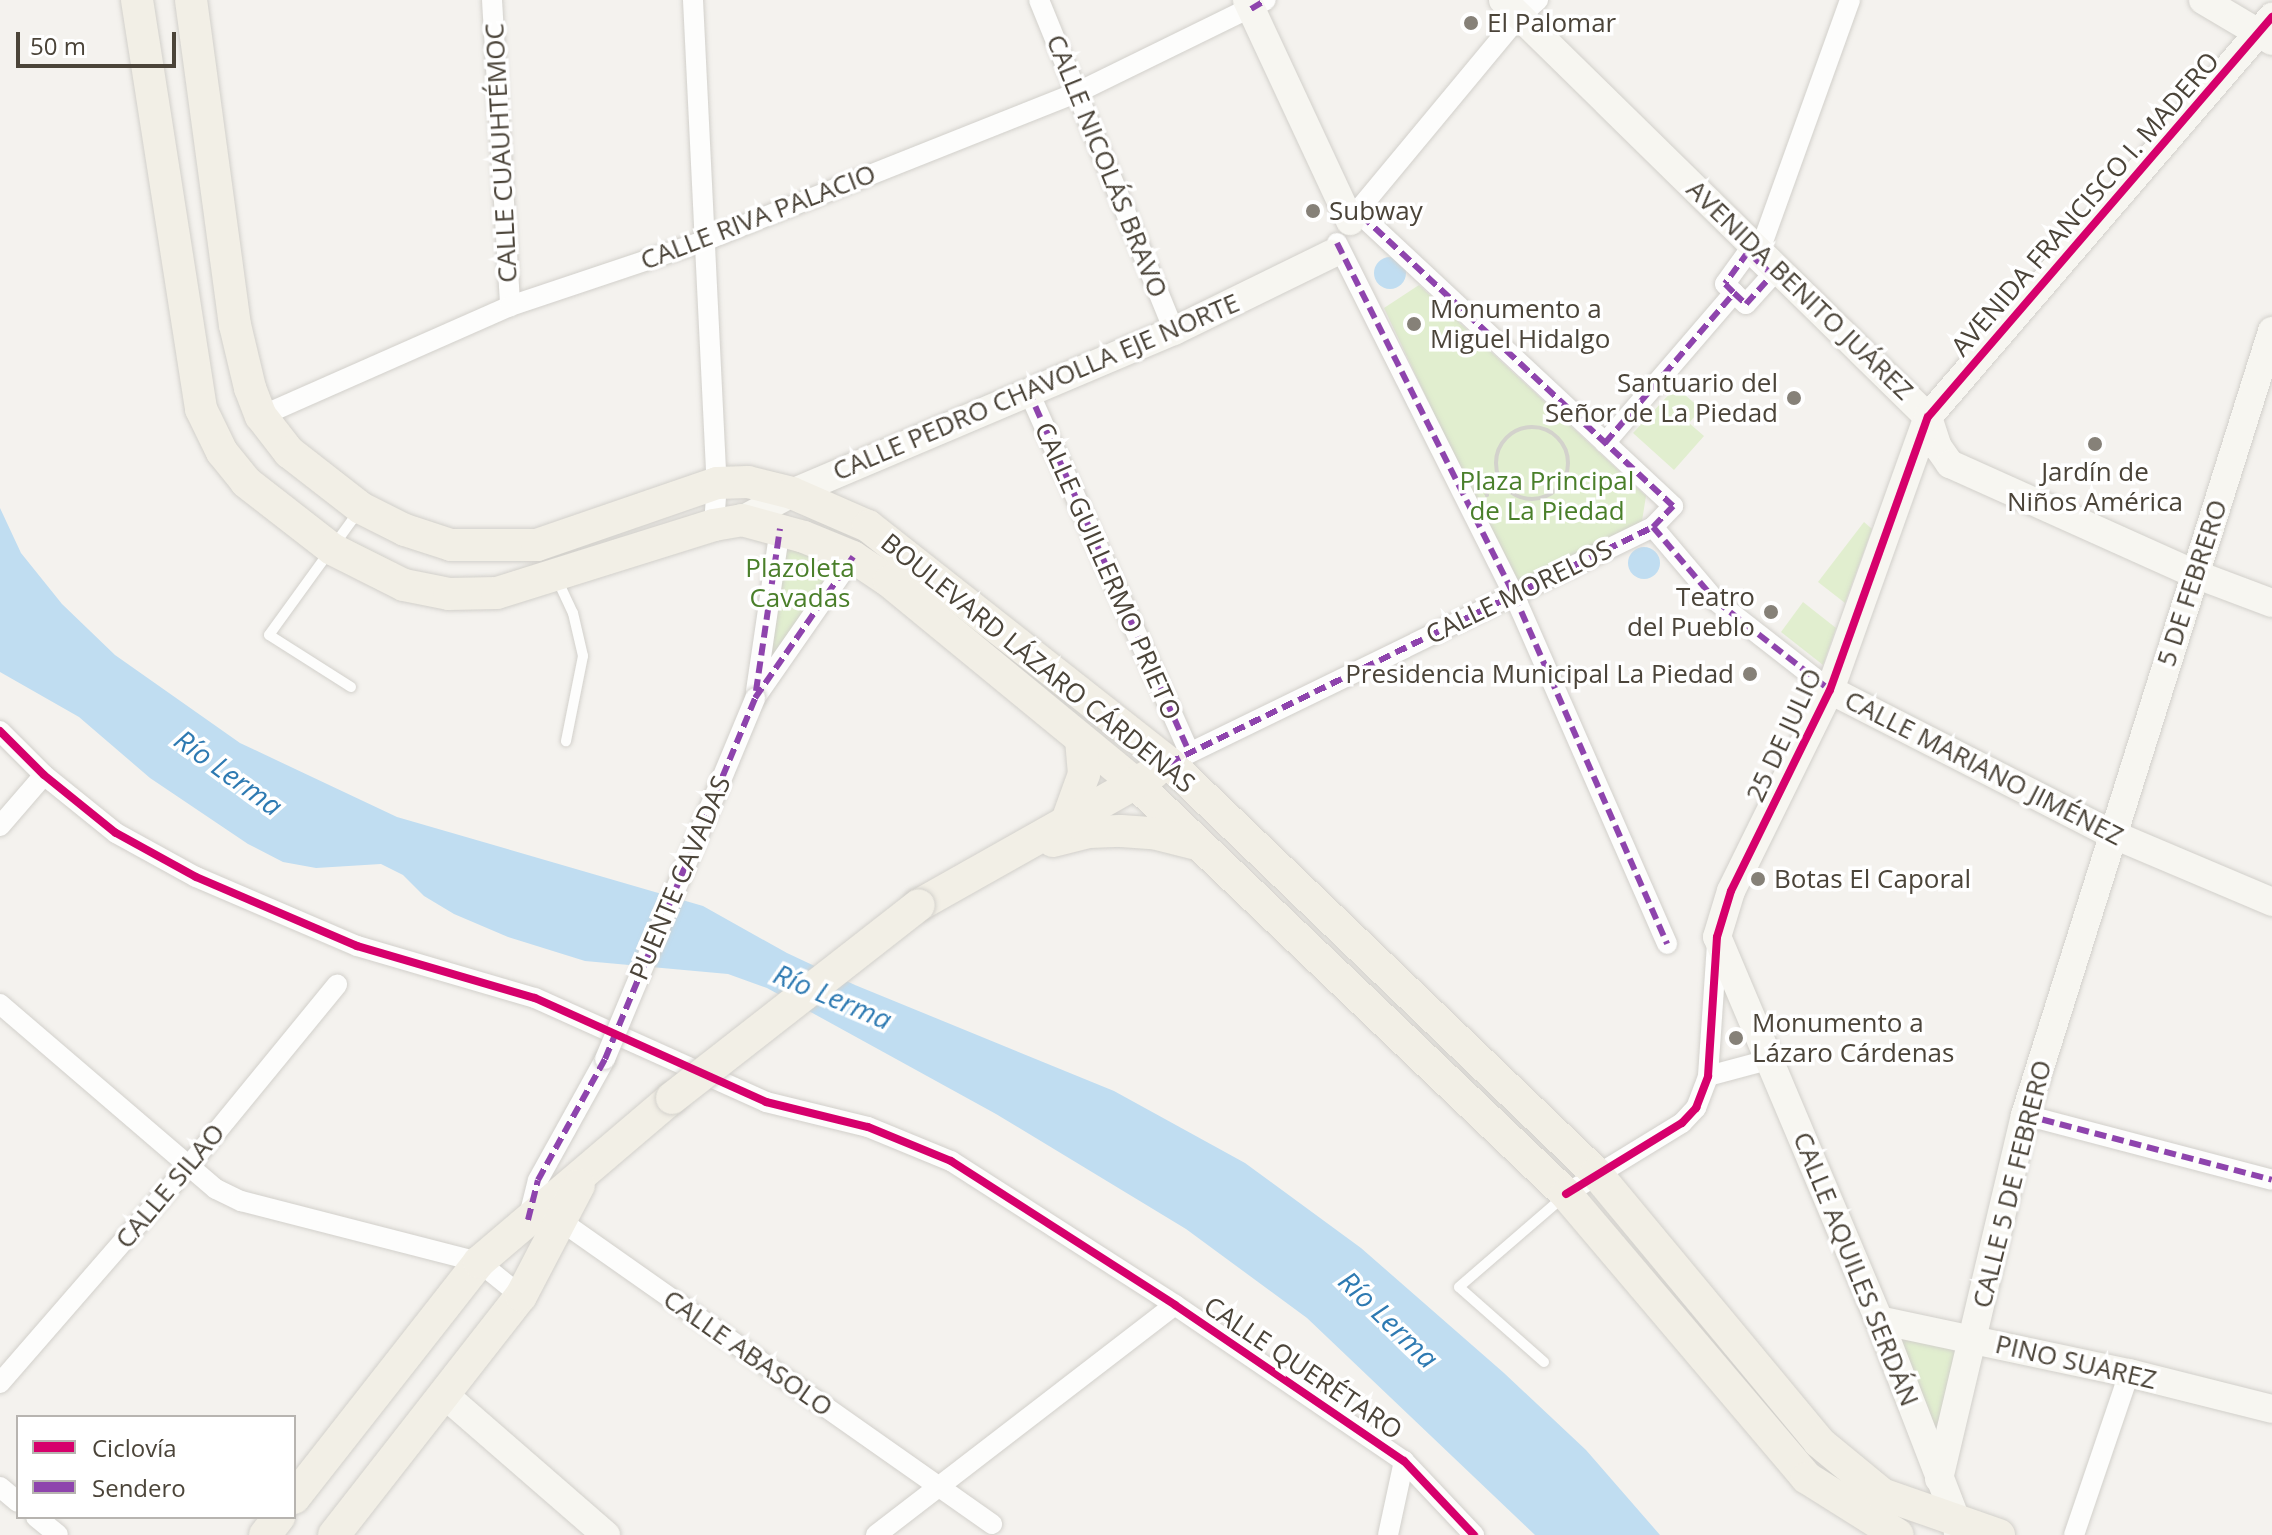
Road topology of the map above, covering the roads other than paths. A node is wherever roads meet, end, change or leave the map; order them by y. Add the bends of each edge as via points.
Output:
1 (137, 0) edge
2 (191, 0) edge
3 (492, 0) edge
4 (693, 0) edge
5 (1039, 0) edge
6 (1850, 0) edge
7 (2203, 0) edge
8 (1255, 3) edge
9 (1519, 6) edge
10 (2267, 31) edge
11 (1078, 92) junction
12 (1344, 232) junction
13 (704, 241) junction
14 (1762, 257) junction
15 (510, 306) junction
16 (1174, 331) junction
17 (2272, 331) edge
18 (1028, 390) junction
19 (256, 402) junction
20 (201, 409) junction
21 (1928, 417) junction
22 (1605, 443) junction
23 (717, 483) junction
24 (792, 493) junction
25 (361, 508) junction
26 (728, 523) junction
27 (1653, 527) junction
28 (780, 529) junction
29 (332, 549) junction
30 (853, 557) junction
31 (2195, 574) junction
32 (556, 577) junction
33 (1514, 595) junction
34 (2272, 603) edge
35 (351, 687) dead end
36 (1830, 690) junction
37 (755, 698) junction
38 (0, 731) edge
39 (1081, 739) junction
40 (566, 741) dead end
41 (1179, 757) junction
42 (44, 775) junction
43 (1135, 783) junction
44 (1067, 821) junction
45 (0, 826) edge
46 (2112, 834) junction
47 (1200, 845) junction
48 (1019, 849) junction
49 (2272, 902) edge
50 (1717, 937) junction
51 (1667, 944) dead end
52 (337, 985) dead end
53 (0, 1004) edge
54 (1772, 1059) junction
55 (1708, 1076) junction
56 (2025, 1115) junction
57 (187, 1168) junction
58 (587, 1171) junction
59 (1596, 1173) junction
60 (2272, 1180) edge
61 (1566, 1194) junction
62 (528, 1220) junction
63 (561, 1221) junction
64 (479, 1262) junction
65 (521, 1296) junction
66 (1175, 1305) junction
67 (1879, 1320) junction
68 (1973, 1338) junction
69 (1544, 1362) dead end
70 (2129, 1373) junction
71 (0, 1383) edge
72 (446, 1396) junction
73 (2272, 1409) edge
74 (1404, 1461) junction
75 (1939, 1479) junction
76 (936, 1485) junction
77 (0, 1487) edge
78 (296, 1495) edge
79 (16, 1500) edge
80 (38, 1519) edge
81 (277, 1519) edge
82 (1880, 1521) edge
83 (992, 1524) dead end
84 (1957, 1528) edge
85 (58, 1535) edge
86 (265, 1535) edge
87 (334, 1535) edge
88 (606, 1535) edge
89 (876, 1535) edge
90 (1388, 1535) edge
91 (1474, 1535) edge
92 (1999, 1535) edge
93 (2074, 1535) edge

1 - 20 main road
2 - 19 main road, BOULEVARD LÁZARO CÁRDENAS via 235,325
3 - 15 street, CALLE CUAUHTÉMOC
4 - 13 street
5 - 11 street, CALLE NICOLÁS BRAVO
6 - 14 street
7 - 10 street
8 - 11 street, CALLE RIVA PALACIO
8 - 12 street
9 - 12 street
9 - 14 street, AVENIDA BENITO JUÁREZ
10 - 21 street, AVENIDA FRANCISCO I. MADERO
11 - 13 street, CALLE RIVA PALACIO
11 - 16 street, CALLE NICOLÁS BRAVO
12 - 16 street, CALLE PEDRO CHAVOLLA EJE NORTE
12 - 22 street
12 - 33 street
13 - 15 street, CALLE RIVA PALACIO
13 - 23 street
14 - 21 street, AVENIDA BENITO JUÁREZ
14 - 22 street via 1772,275 1746,304 1734,293
15 - 19 street, CALLE RIVA PALACIO
16 - 18 street, CALLE PEDRO CHAVOLLA EJE NORTE
17 - 31 street, 5 DE FEBRERO
18 - 24 street, CALLE PEDRO CHAVOLLA EJE NORTE
18 - 41 street, CALLE GUILLERMO PRIETO
19 - 20 main road
19 - 25 main road, BOULEVARD LÁZARO CÁRDENAS via 289,452
20 - 29 main road via 222,452 246,482
21 - 31 street, AVENIDA BENITO JUÁREZ via 1950,464
21 - 36 street, 25 DE JULIO
22 - 27 street via 1673,506
23 - 24 main road, BOULEVARD LÁZARO CÁRDENAS via 748,482
23 - 25 main road, BOULEVARD LÁZARO CÁRDENAS via 537,545 451,545
23 - 26 street
24 - 26 street, CALLE PEDRO CHAVOLLA EJE NORTE
24 - 41 main road, BOULEVARD LÁZARO CÁRDENAS via 868,526
25 - 29 lane
26 - 28 main road, BOULEVARD LÁZARO CÁRDENAS
26 - 32 main road
27 - 33 street, CALLE MORELOS
27 - 36 street, CALLE MARIANO JIMÉNEZ via 1716,601
28 - 30 main road, BOULEVARD LÁZARO CÁRDENAS
28 - 37 street
29 - 32 main road via 404,585 449,594 497,593
29 - 35 lane via 269,635
30 - 37 street
30 - 39 main road, BOULEVARD LÁZARO CÁRDENAS
31 - 34 street, AVENIDA BENITO JUÁREZ
31 - 46 street, 5 DE FEBRERO
32 - 40 lane via 573,613 583,656
33 - 41 street, CALLE MORELOS
33 - 51 street
36 - 46 street, CALLE MARIANO JIMÉNEZ
36 - 50 street, 25 DE JULIO via 1731,891
37 - 62 street, PUENTE CAVADAS, bridge via 605,1059 538,1180
38 - 42 street, CALLE QUERÉTARO
39 - 43 main road, BOULEVARD LÁZARO CÁRDENAS
39 - 44 main road via 1084,774
41 - 43 main road
41 - 59 main road, BOULEVARD LÁZARO CÁRDENAS
42 - 45 street
42 - 66 street, CALLE QUERÉTARO via 116,833 196,877 357,946 535,998 766,1102 868,1127 951,1161
43 - 44 main road
43 - 47 main road, BOULEVARD LÁZARO CÁRDENAS
44 - 48 main road
46 - 49 street, CALLE MARIANO JIMÉNEZ
46 - 56 street, CALLE 5 DE FEBRERO
47 - 48 main road via 1121,831 1089,832
47 - 61 main road, BOULEVARD LÁZARO CÁRDENAS
48 - 58 main road, bridge via 919,905
50 - 54 street, CALLE AQUILES SERDÁN
50 - 55 street, 25 DE JULIO
52 - 57 street, CALLE SILAO
53 - 57 street
54 - 55 street
54 - 67 street, CALLE AQUILES SERDÁN
55 - 59 street via 1696,1108 1682,1123
56 - 60 street
56 - 68 street, CALLE 5 DE FEBRERO
57 - 64 street via 241,1201
57 - 71 street, CALLE SILAO
58 - 62 main road
58 - 63 main road
59 - 61 street
59 - 82 main road, BOULEVARD LÁZARO CÁRDENAS
61 - 69 lane via 1459,1287
61 - 82 main road, BOULEVARD LÁZARO CÁRDENAS via 1807,1478
62 - 64 main road
63 - 65 main road
63 - 76 street, CALLE ABASOLO
64 - 65 street
64 - 78 main road
65 - 72 main road
66 - 74 street, CALLE QUERÉTARO
66 - 76 street
67 - 68 street, PINO SUAREZ
67 - 75 street, CALLE AQUILES SERDÁN
68 - 70 street, PINO SUAREZ
68 - 75 street, CALLE 5 DE FEBRERO
70 - 73 street, PINO SUAREZ
70 - 93 street
72 - 87 main road
72 - 88 street
74 - 90 street, CALLE QUERÉTARO
74 - 91 street, CALLE QUERÉTARO
75 - 84 street
76 - 83 street, CALLE ABASOLO
76 - 89 street
77 - 79 street
80 - 85 street
81 - 86 main road
82 - 84 main road, BOULEVARD LÁZARO CÁRDENAS
84 - 92 main road, BOULEVARD LÁZARO CÁRDENAS

